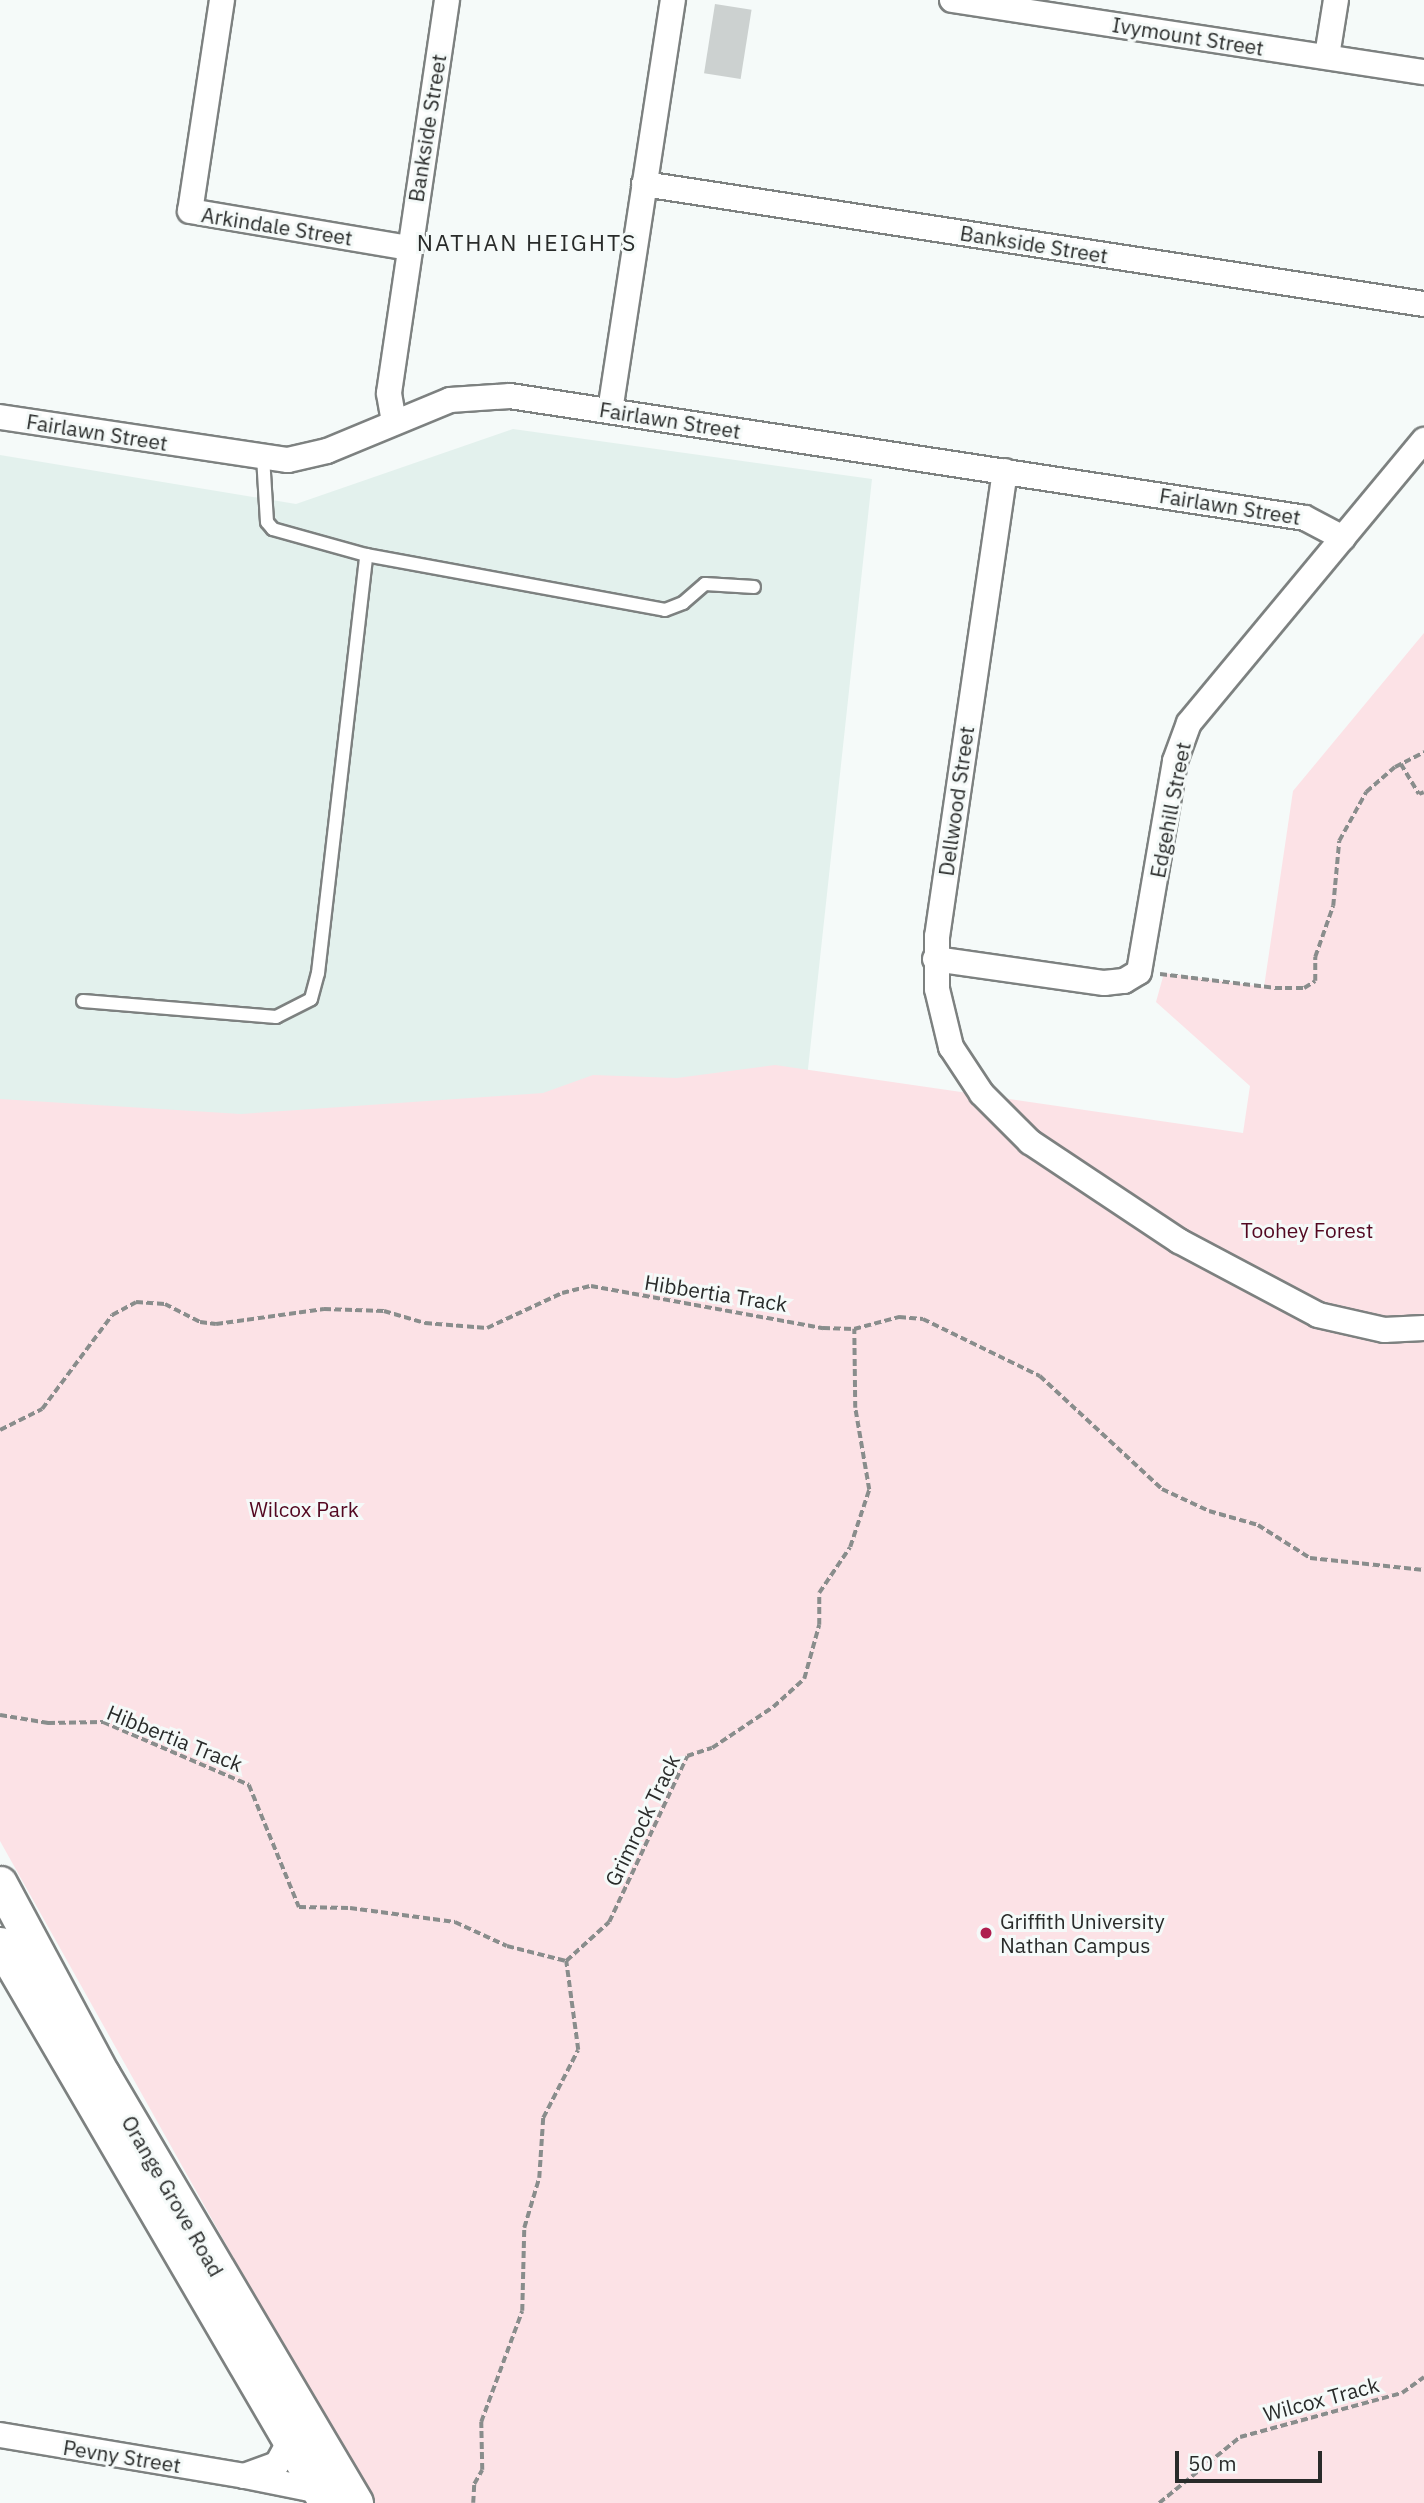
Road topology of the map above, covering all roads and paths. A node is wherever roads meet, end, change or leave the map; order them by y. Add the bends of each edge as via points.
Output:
1 (222, 0) edge
2 (447, 0) edge
3 (673, 0) edge
4 (952, 0) edge
5 (1336, 0) edge
6 (1327, 56) junction
7 (1424, 72) edge
8 (644, 184) junction
9 (409, 248) junction
10 (1424, 304) edge
11 (610, 411) junction
12 (0, 417) edge
13 (394, 422) junction
14 (1424, 440) edge
15 (263, 457) junction
16 (1005, 471) junction
17 (1343, 538) junction
18 (366, 555) junction
19 (754, 587) dead end
20 (1424, 752) edge
21 (1401, 764) junction
22 (1424, 792) edge
23 (935, 959) junction
24 (1139, 972) junction
25 (83, 1001) dead end
26 (1424, 1328) edge
27 (854, 1329) junction
28 (0, 1430) edge
29 (1424, 1570) edge
30 (0, 1715) edge
31 (0, 1883) edge
32 (0, 1944) edge
33 (566, 1961) junction
34 (1424, 2377) edge
35 (0, 2435) edge
36 (290, 2441) junction
37 (244, 2476) junction
38 (323, 2497) edge
39 (356, 2503) edge
40 (473, 2503) edge
41 (1159, 2503) edge

1 - 9 street, Arkindale Street via 190,211
2 - 9 street, Bankside Street
3 - 8 street
4 - 6 street, Ivymount Street
5 - 6 street
6 - 7 street, Ivymount Street
8 - 10 street, Bankside Street
8 - 11 street
9 - 13 street, Bankside Street via 388,393
11 - 13 street, Fairlawn Street via 489,394 450,400
11 - 16 street, Fairlawn Street
12 - 15 street, Fairlawn Street
13 - 15 street, Fairlawn Street via 306,458
14 - 17 street, Edgehill Street
15 - 18 lane via 267,522 273,529
16 - 17 street, Fairlawn Street via 1305,518
16 - 23 street, Dellwood Street
17 - 24 street, Edgehill Street via 1189,723 1181,740
18 - 19 lane via 666,610 683,603 705,584
18 - 25 lane via 318,973 311,999 276,1017
20 - 21 path
21 - 22 path via 1419,794
21 - 24 path via 1366,792 1339,841 1333,906 1315,957 1315,981 1304,988 1275,988
23 - 24 street via 1104,983 1124,981
23 - 26 street, Dellwood Street via 951,1047 965,1072 1001,1115 1083,1180 1180,1241 1277,1294 1346,1324 1384,1330
27 - 28 path, Hibbertia Track via 591,1286 562,1293 487,1328 425,1323 384,1311 324,1309 216,1324 200,1322 165,1304 136,1302 112,1315 42,1409
27 - 29 path, Hibbertia Track via 899,1317 923,1320 1040,1376 1162,1489 1209,1511 1258,1525 1310,1558
27 - 33 path, Grimrock Track via 855,1408 869,1490 850,1547 819,1593 819,1625 804,1679 712,1748 687,1756 609,1922
30 - 33 path, Hibbertia Track via 48,1723 103,1722 249,1786 299,1907 350,1908 455,1922 507,1946
31 - 39 main road, Orange Grove Road via 108,2085
32 - 36 main road, Orange Grove Road
33 - 40 path via 578,2050 543,2118 540,2178 524,2228 522,2311 481,2422 482,2470 474,2484
34 - 41 path, Wilcox Track via 1402,2393 1240,2437
35 - 37 street, Pevny Street
36 - 37 street via 276,2464
36 - 38 main road, Orange Grove Road
37 - 38 street, Pevny Street

